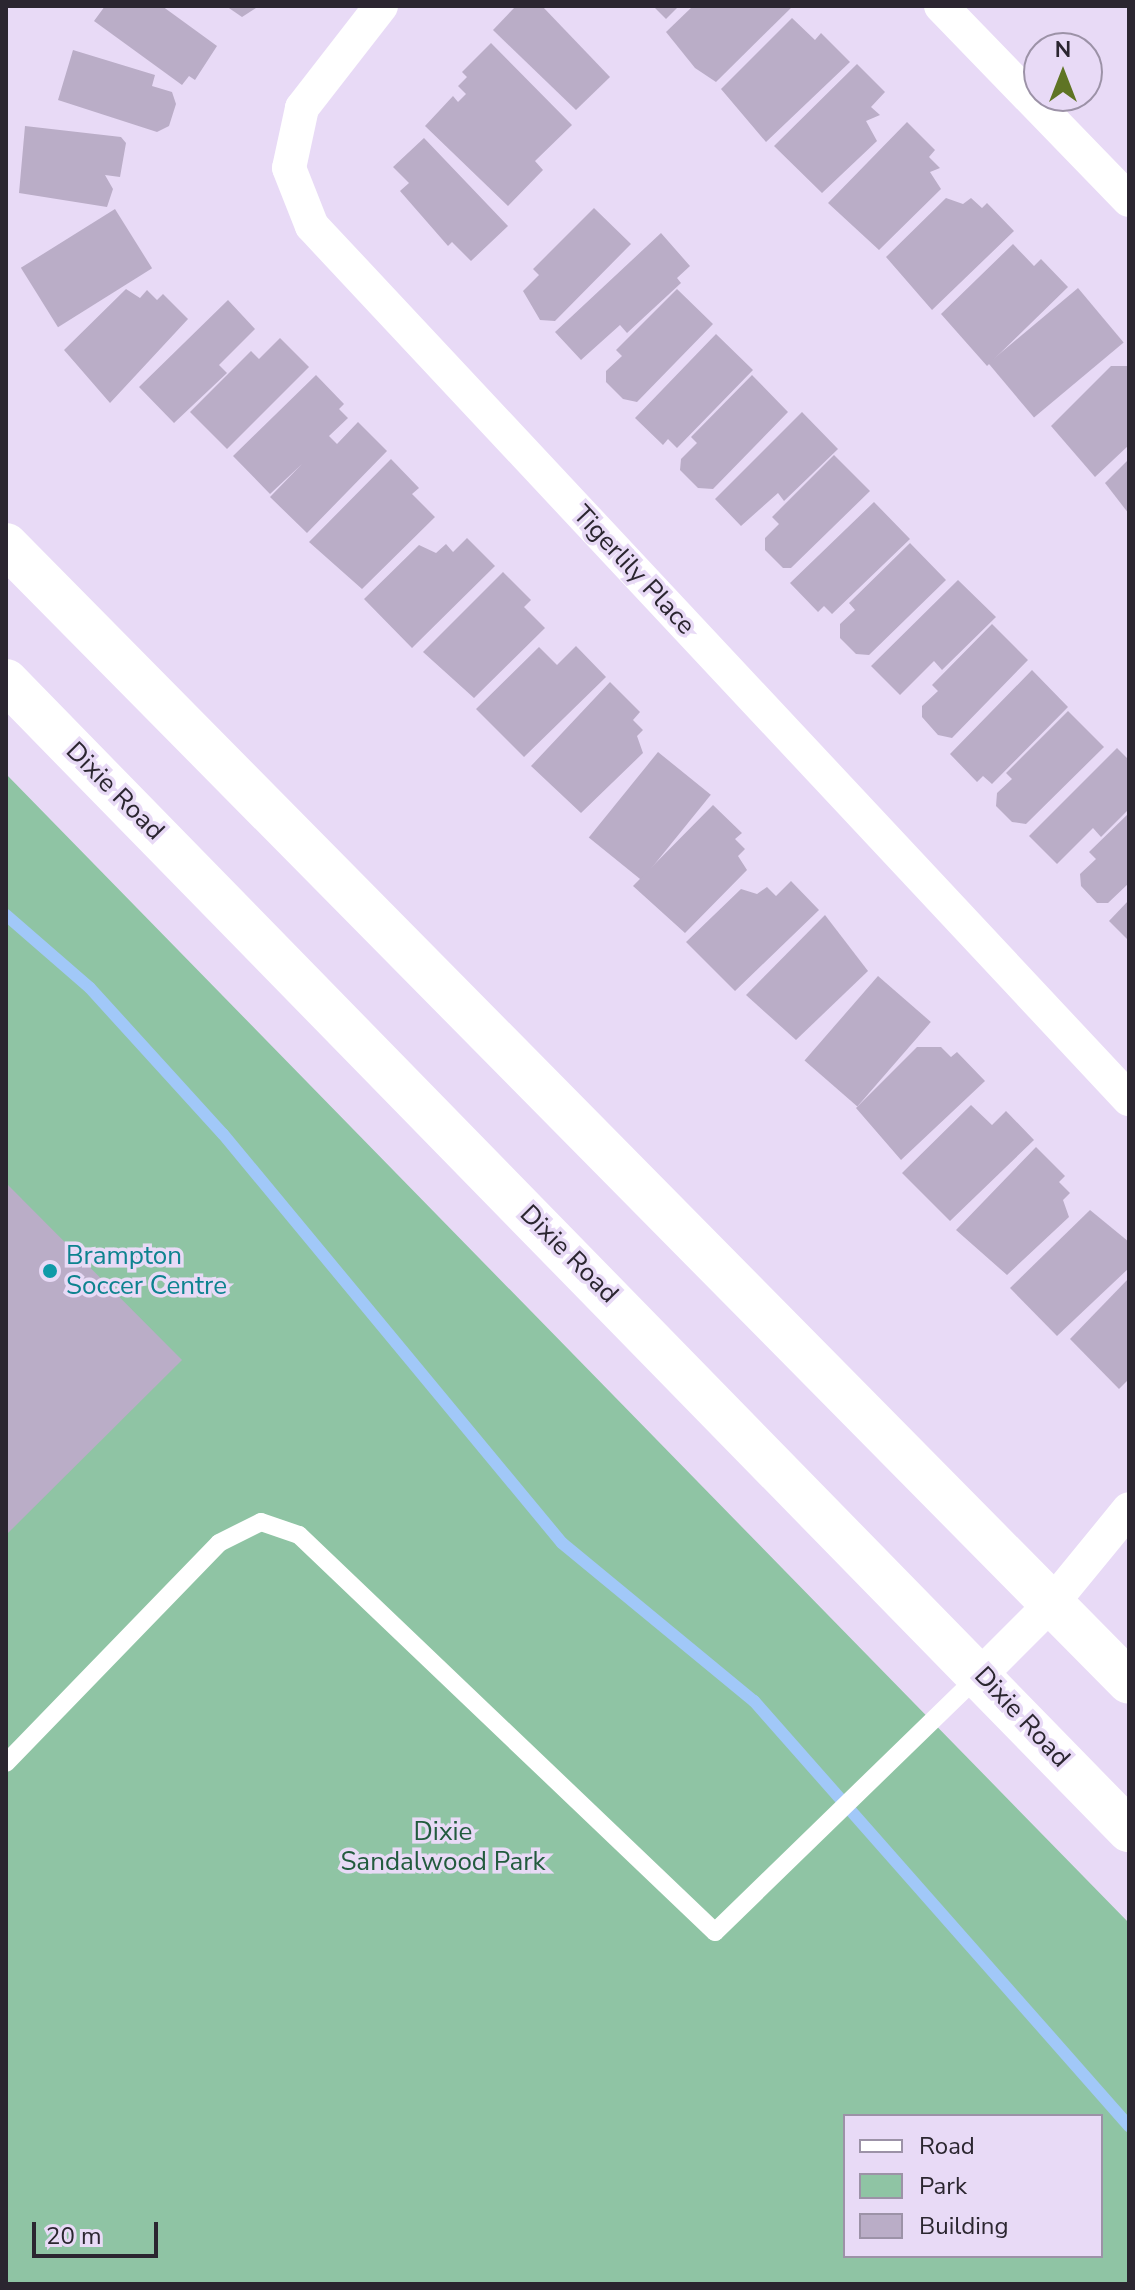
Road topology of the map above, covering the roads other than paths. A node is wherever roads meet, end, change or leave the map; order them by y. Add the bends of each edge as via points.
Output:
1 (381, 6) edge
2 (941, 6) edge
3 (1129, 200) edge
4 (6, 545) edge
5 (6, 681) edge
6 (1129, 1099) edge
7 (1129, 1509) edge
8 (1053, 1602) junction
9 (982, 1673) junction
10 (1129, 1682) edge
11 (6, 1763) edge
12 (1129, 1830) edge

1 - 6 street, Tigerlily Place via 302,108 289,168 312,226
2 - 3 street
4 - 8 main road
5 - 9 main road, Dixie Road
7 - 8 street
8 - 9 street
8 - 10 main road
9 - 11 lane via 715,1932 299,1535 261,1522 219,1543
9 - 12 main road, Dixie Road

